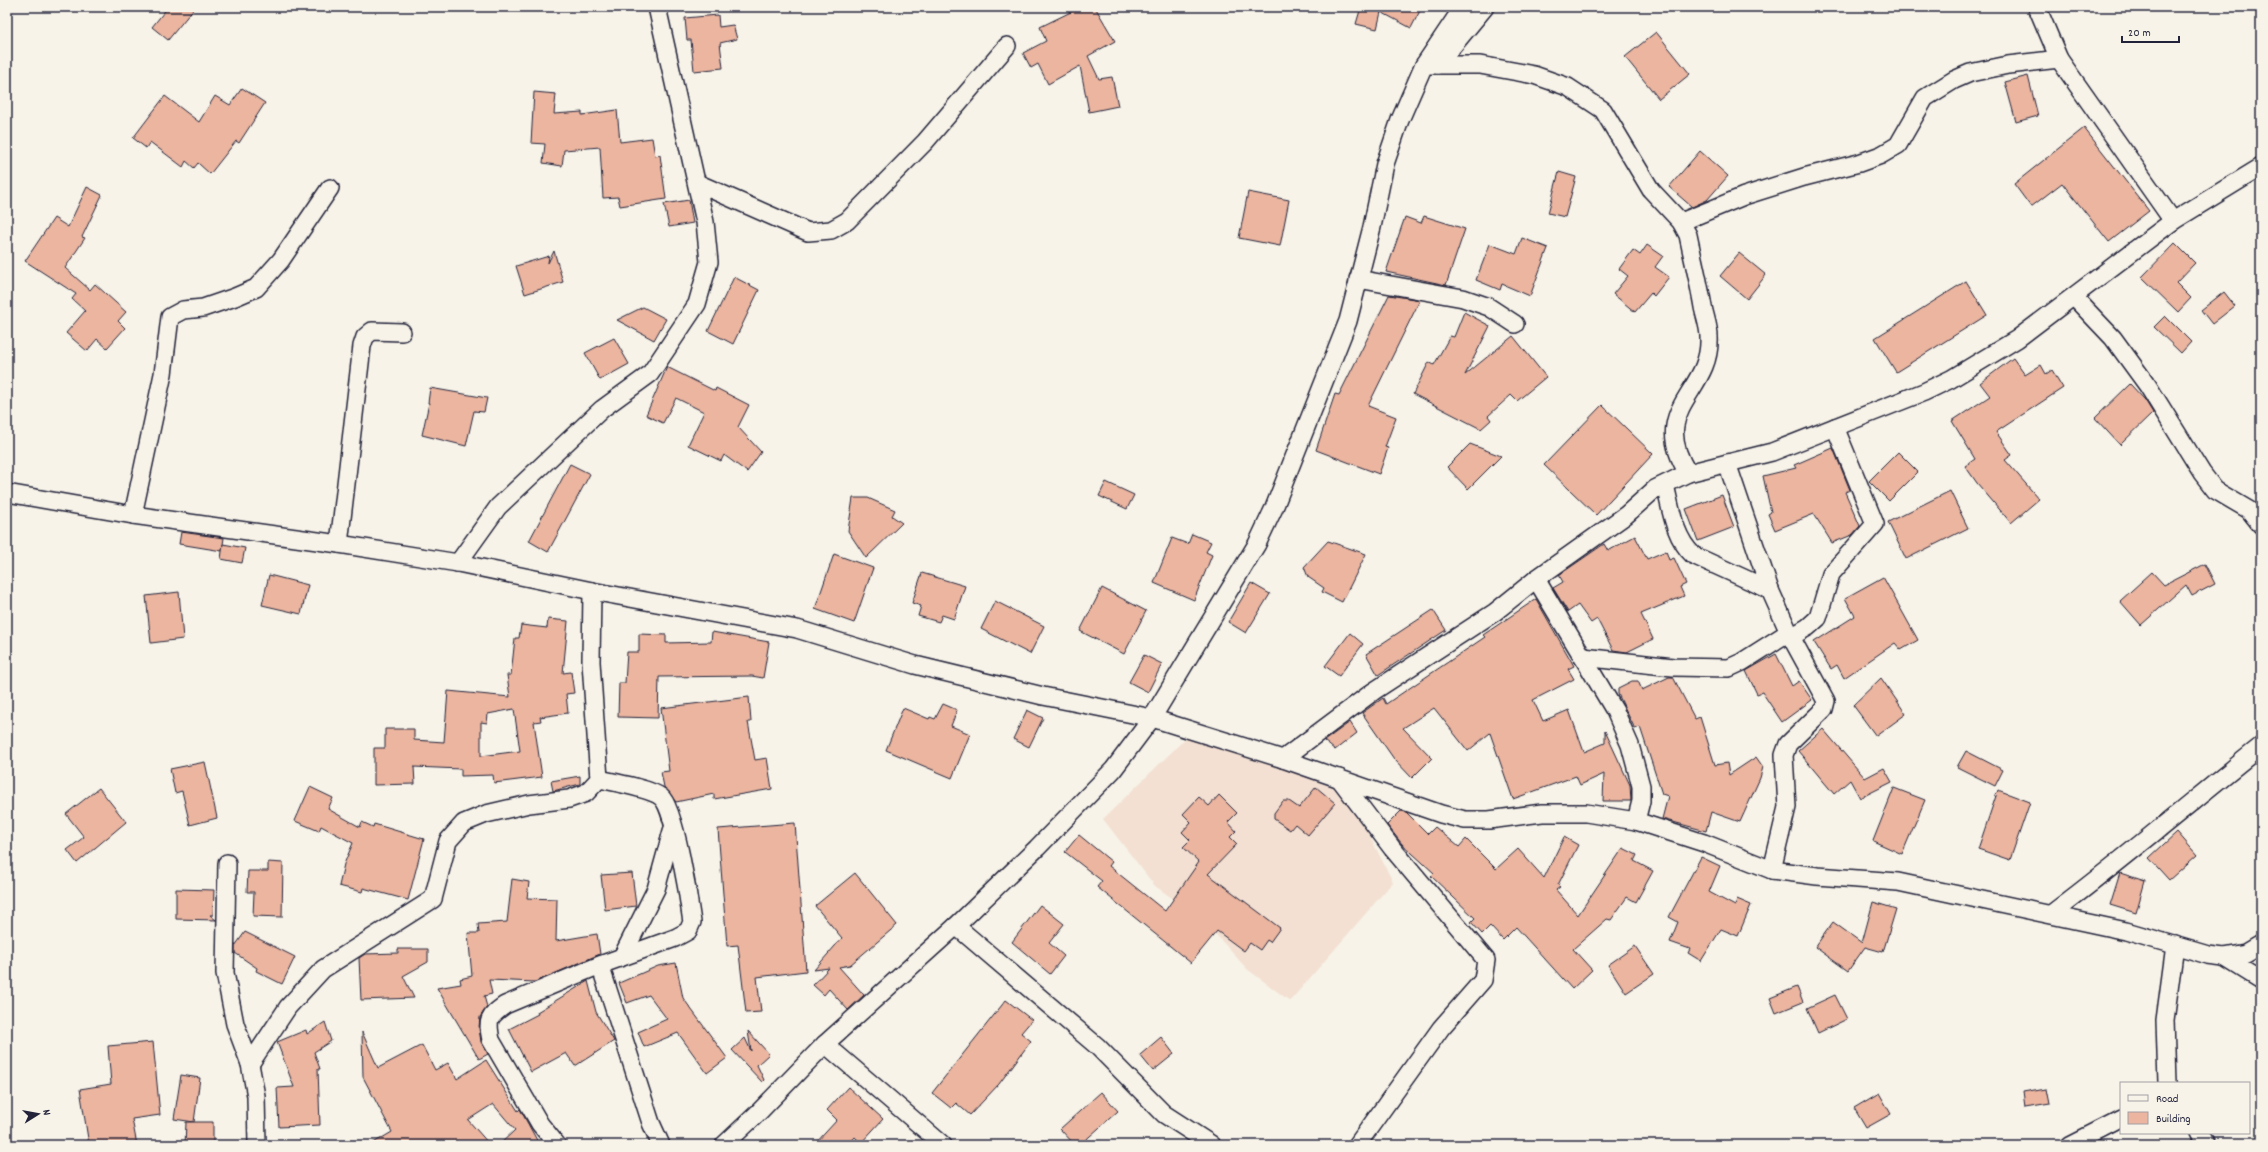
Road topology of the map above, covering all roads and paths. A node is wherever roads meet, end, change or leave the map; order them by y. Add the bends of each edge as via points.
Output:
1 (657, 7) edge
2 (1463, 7) edge
3 (1485, 7) edge
4 (2037, 7) edge
5 (1007, 46) dead end
6 (2059, 59) junction
7 (1431, 65) junction
8 (2261, 167) edge
9 (697, 183) junction
10 (330, 188) dead end
11 (2173, 221) junction
12 (1681, 222) junction
13 (1358, 279) junction
14 (2074, 297) junction
15 (1515, 324) dead end
16 (402, 332) dead end
17 (1835, 427) junction
18 (1727, 463) junction
19 (1688, 473) junction
20 (1665, 485) junction
21 (7, 492) edge
22 (133, 515) junction
23 (2261, 525) edge
24 (339, 544) junction
25 (458, 563) junction
26 (1536, 579) junction
27 (1770, 590) junction
28 (592, 591) junction
29 (1790, 635) junction
30 (1583, 656) junction
31 (1152, 718) junction
32 (2261, 746) edge
33 (1283, 759) junction
34 (1339, 778) junction
35 (599, 779) junction
36 (1636, 821) junction
37 (673, 823) junction
38 (227, 863) dead end
39 (1772, 870) junction
40 (2051, 914) junction
41 (956, 926) junction
42 (2261, 944) edge
43 (2175, 945) junction
44 (622, 957) junction
45 (2224, 958) junction
46 (600, 965) junction
47 (2261, 980) edge
48 (825, 1044) junction
49 (250, 1064) junction
50 (2167, 1082) edge
51 (2120, 1120) edge
52 (2198, 1134) edge
53 (257, 1145) edge
54 (557, 1145) edge
55 (661, 1145) edge
56 (724, 1145) edge
57 (943, 1145) edge
58 (1212, 1145) edge
59 (1357, 1145) edge
60 (2070, 1145) edge
61 (2206, 1145) edge

1 - 9 street
2 - 7 street
3 - 7 street
4 - 6 street
5 - 9 street via 925,142 847,220 831,230 808,232
6 - 11 street
6 - 12 street via 1970,73 1925,98 1898,145 1881,154 1859,163 1744,196
7 - 12 street via 1488,67 1534,75 1568,87 1604,110 1651,190
7 - 13 street via 1400,120 1385,164
8 - 11 street
9 - 25 street via 709,262 697,304 650,374 602,410 498,507
10 - 22 street via 281,260 256,288 203,308 183,310 170,317 163,374
11 - 14 street
12 - 19 street via 1688,235 1709,338 1706,362 1679,410 1674,434 1678,457
13 - 15 street via 1463,298 1489,307
13 - 31 street via 1348,321 1274,508 1257,544
14 - 17 street via 2017,339 1951,379
14 - 23 street via 2113,338 2144,380 2215,490 2249,510
16 - 24 street via 372,331 365,337 362,346
17 - 18 street via 1772,452
17 - 29 street via 1875,524 1831,574 1818,618 1808,627
18 - 19 street
18 - 27 street
19 - 20 street
20 - 26 street via 1655,489 1626,515
20 - 27 street via 1678,537 1684,548 1693,556
21 - 22 street
22 - 24 street
24 - 25 street
25 - 28 street
26 - 30 street
26 - 33 street via 1496,612 1374,691
27 - 29 street
28 - 31 street via 796,630 915,665 1043,696
28 - 35 street via 591,662
29 - 30 street via 1728,668 1673,667
29 - 39 street via 1826,700 1824,709 1788,744 1784,756 1787,807
30 - 36 street via 1615,711 1630,745 1641,786 1641,801
31 - 33 street
31 - 41 street via 1113,770
32 - 40 street via 2130,855
33 - 34 street
34 - 36 street via 1465,820 1549,813 1586,814
34 - 59 street via 1392,848 1486,960 1483,980 1441,1028
35 - 37 street via 661,797 668,806
35 - 49 street via 586,793 574,797 486,814 464,823 448,841 432,899 323,969 288,1007
36 - 39 street via 1704,843
37 - 44 street via 656,889
37 - 44 street via 692,922 688,931 675,938
38 - 49 street via 225,973 235,1024
39 - 40 street via 1898,882
40 - 43 street
41 - 48 street
41 - 58 street via 1097,1046 1164,1114
42 - 45 street via 2246,953
43 - 45 street
43 - 50 street via 2165,1020
44 - 46 street
45 - 47 street
46 - 54 street via 505,1005 491,1014 488,1025 495,1047 540,1124
46 - 55 street
48 - 56 street
48 - 57 street
49 - 53 street via 256,1096
51 - 60 street
52 - 61 street

